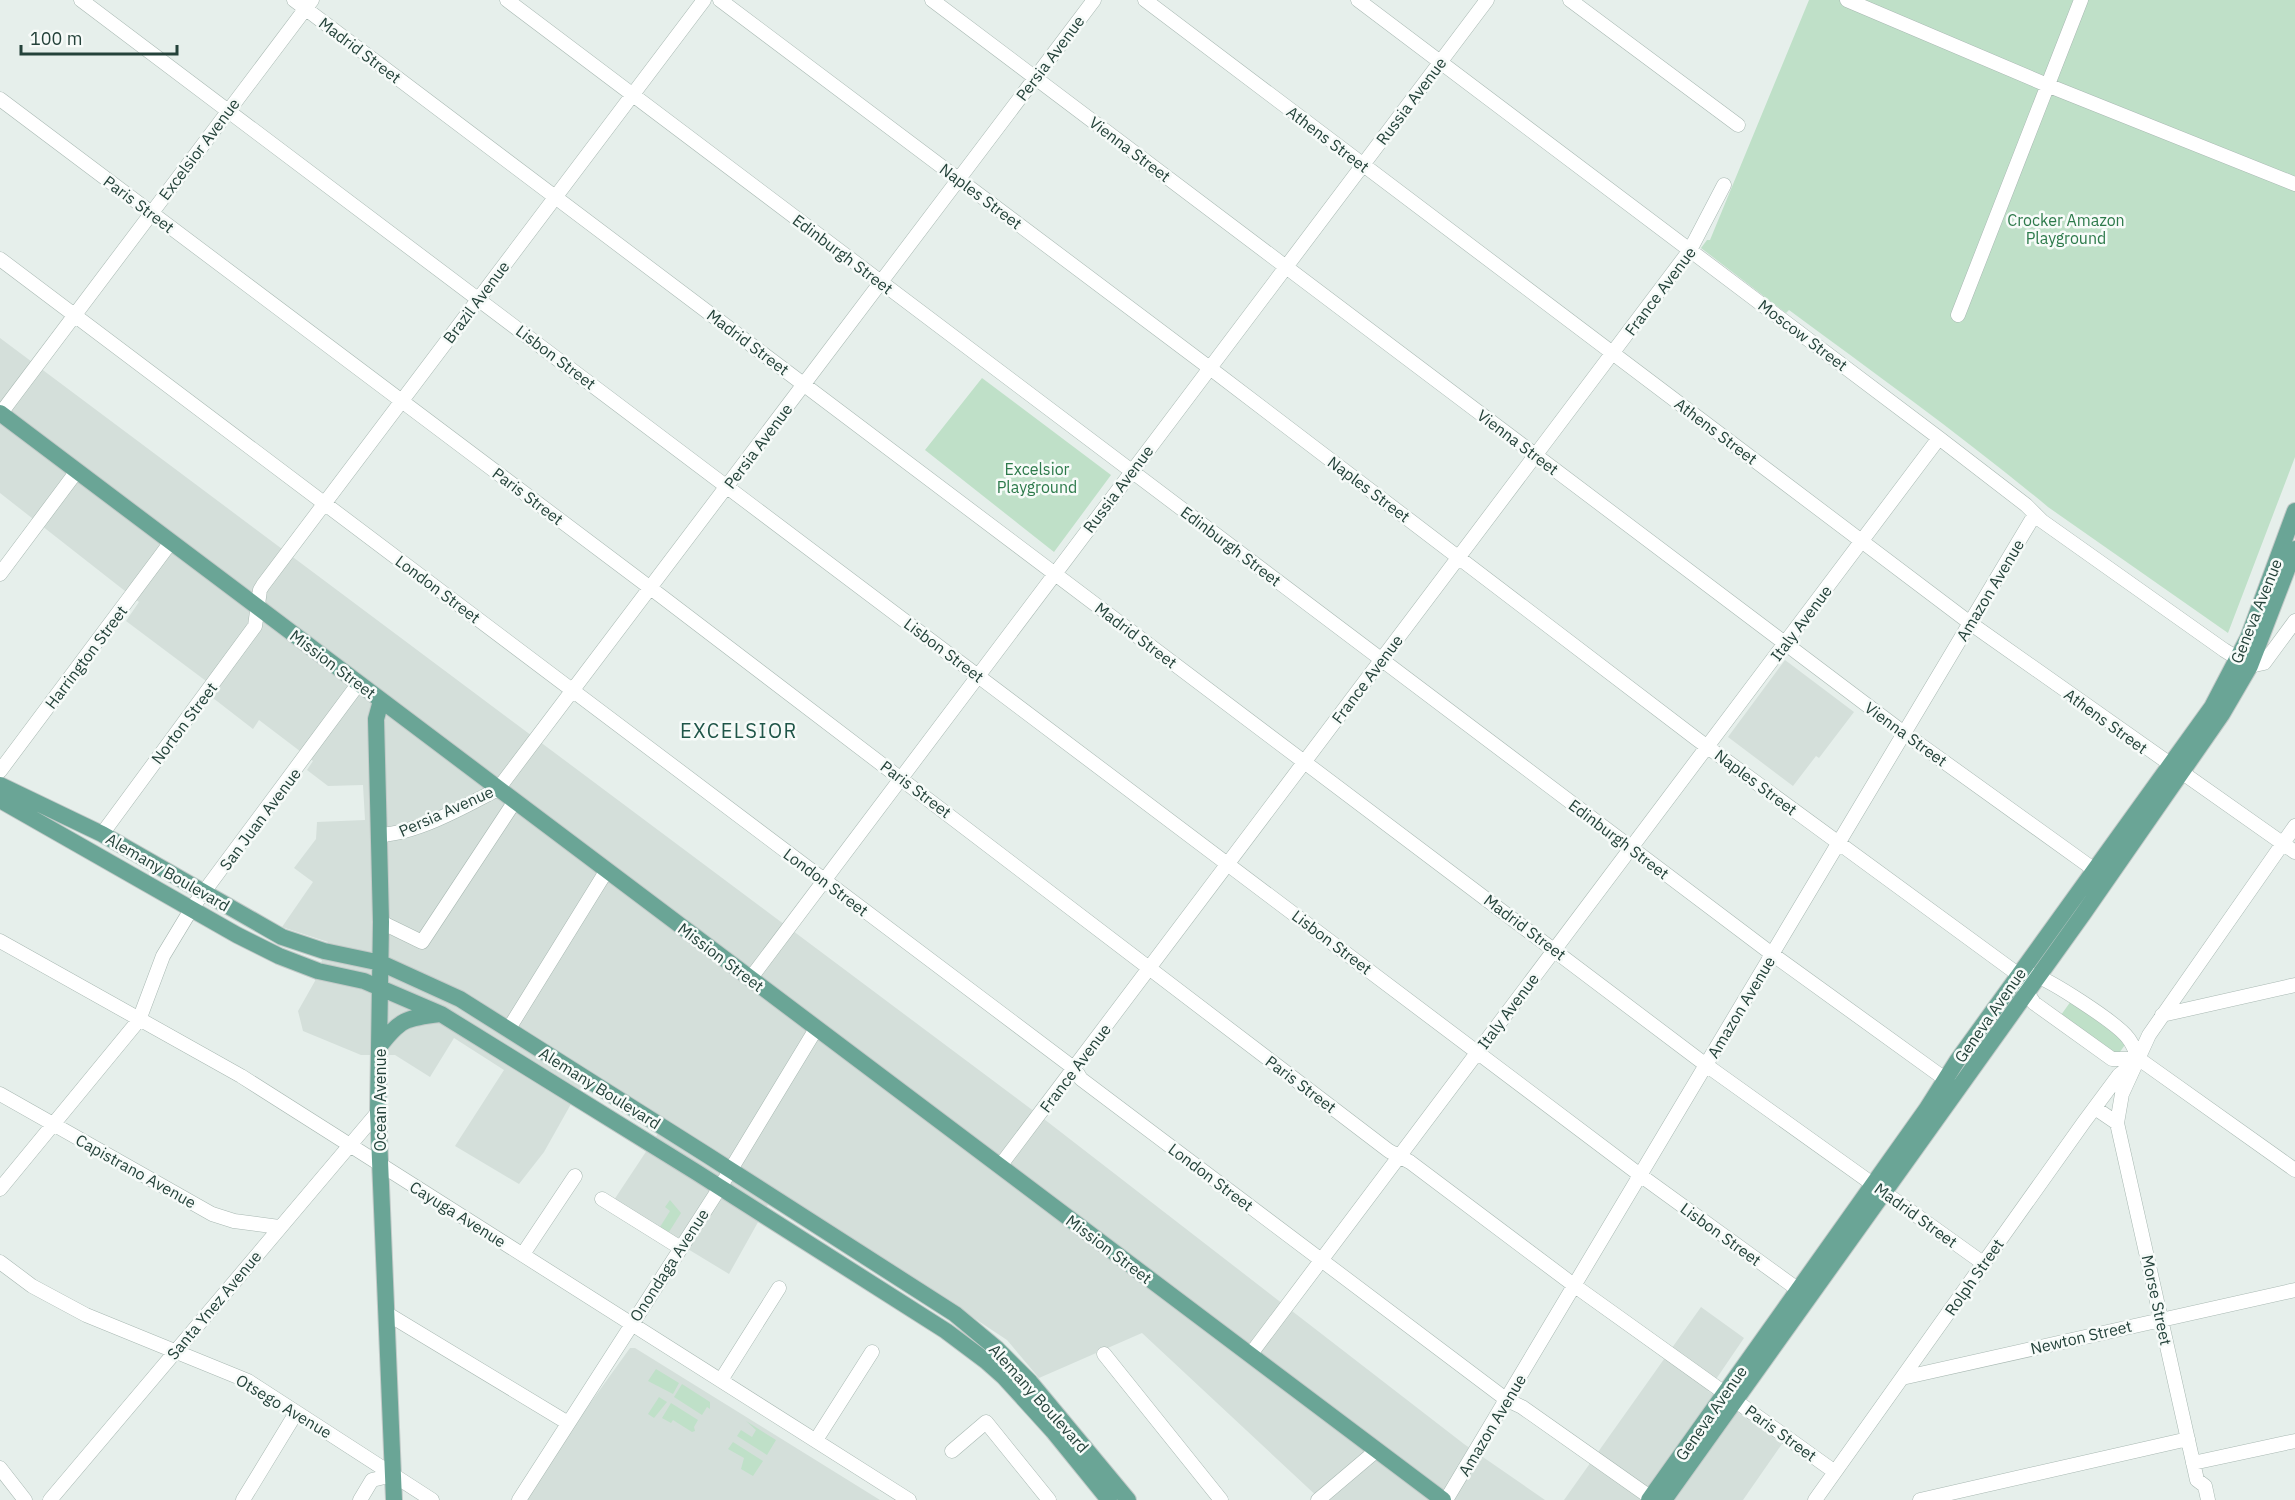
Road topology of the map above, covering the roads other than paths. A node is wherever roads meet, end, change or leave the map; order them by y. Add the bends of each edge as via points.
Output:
1 (81, 0) edge
2 (507, 0) edge
3 (704, 0) edge
4 (720, 0) edge
5 (932, 0) edge
6 (1094, 0) edge
7 (1145, 0) edge
8 (1358, 0) edge
9 (1487, 0) edge
10 (1570, 0) edge
11 (1847, 0) edge
12 (2081, 0) edge
13 (304, 3) edge
14 (1440, 62) junction
15 (1036, 78) junction
16 (2047, 85) junction
17 (632, 94) junction
18 (0, 99) edge
19 (228, 111) junction
20 (1738, 125) dead end
21 (1363, 165) junction
22 (959, 180) junction
23 (2295, 184) edge
24 (1724, 185) dead end
25 (555, 197) junction
26 (151, 213) junction
27 (1690, 250) junction
28 (0, 259) edge
29 (1286, 267) junction
30 (881, 283) junction
31 (479, 299) junction
32 (75, 315) junction
33 (1958, 315) dead end
34 (1613, 354) junction
35 (1210, 368) junction
36 (805, 385) junction
37 (401, 401) junction
38 (0, 413) edge
39 (1939, 438) junction
40 (1536, 455) junction
41 (77, 471) junction
42 (1131, 471) junction
43 (728, 486) junction
44 (325, 504) junction
45 (2295, 511) edge
46 (2035, 514) junction
47 (1862, 540) junction
48 (171, 542) junction
49 (2295, 549) edge
50 (1459, 558) junction
51 (1054, 573) junction
52 (0, 574) edge
53 (2290, 576) edge
54 (651, 589) junction
55 (258, 608) junction
56 (2295, 621) edge
57 (1970, 623) junction
58 (1785, 644) junction
59 (1382, 660) junction
60 (2244, 663) junction
61 (978, 675) junction
62 (359, 683) junction
63 (574, 691) junction
64 (381, 701) junction
65 (1904, 733) junction
66 (1708, 747) junction
67 (1305, 762) junction
68 (2176, 769) junction
69 (0, 771) edge
70 (901, 778) junction
71 (0, 785) edge
72 (498, 789) junction
73 (0, 800) edge
74 (515, 801) junction
75 (2295, 826) edge
76 (102, 834) junction
77 (379, 835) junction
78 (2283, 843) junction
79 (1838, 844) junction
80 (1631, 848) junction
81 (2295, 852) edge
82 (1228, 864) junction
83 (607, 870) junction
84 (2101, 874) junction
85 (824, 880) junction
86 (204, 893) junction
87 (192, 908) junction
88 (381, 922) junction
89 (0, 941) edge
90 (1555, 949) junction
91 (1772, 954) junction
92 (381, 963) junction
93 (1151, 968) junction
94 (2019, 975) junction
95 (2039, 976) junction
96 (750, 979) junction
97 (2295, 985) edge
98 (380, 988) junction
99 (2026, 993) junction
100 (441, 1014) junction
101 (2162, 1015) junction
102 (139, 1020) junction
103 (816, 1029) junction
104 (508, 1030) junction
105 (379, 1047) junction
106 (1477, 1052) junction
107 (2139, 1059) junction
108 (1706, 1065) junction
109 (1075, 1069) junction
110 (1952, 1084) junction
111 (0, 1094) edge
112 (2095, 1108) junction
113 (378, 1112) junction
114 (2118, 1122) junction
115 (54, 1124) junction
116 (348, 1144) junction
117 (1399, 1154) junction
118 (380, 1165) junction
119 (1000, 1166) junction
120 (2295, 1170) edge
121 (729, 1172) junction
122 (575, 1176) dead end
123 (1640, 1176) junction
124 (1878, 1188) junction
125 (0, 1189) edge
126 (719, 1189) junction
127 (602, 1198) dead end
128 (279, 1227) junction
129 (680, 1247) junction
130 (523, 1254) junction
131 (1321, 1260) junction
132 (0, 1262) edge
133 (1983, 1263) junction
134 (1575, 1286) junction
135 (779, 1288) dead end
136 (2295, 1290) edge
137 (1803, 1293) junction
138 (386, 1313) junction
139 (2162, 1319) junction
140 (631, 1323) junction
141 (176, 1351) junction
142 (872, 1352) dead end
143 (1104, 1354) dead end
144 (1250, 1355) junction
145 (1902, 1378) junction
146 (721, 1380) junction
147 (1730, 1397) junction
148 (1506, 1400) junction
149 (296, 1413) junction
150 (568, 1423) junction
151 (2188, 1439) junction
152 (816, 1440) junction
153 (2295, 1441) edge
154 (1377, 1450) junction
155 (952, 1451) dead end
156 (2193, 1463) junction
157 (0, 1468) edge
158 (1835, 1472) junction
159 (393, 1475) junction
160 (1654, 1499) edge
161 (25, 1500) edge
162 (50, 1500) edge
163 (243, 1500) edge
164 (360, 1500) edge
165 (394, 1500) edge
166 (432, 1500) edge
167 (519, 1500) edge
168 (909, 1500) edge
169 (1049, 1500) edge
170 (1109, 1500) edge
171 (1128, 1500) edge
172 (1221, 1500) edge
173 (1318, 1500) edge
174 (1445, 1500) edge
175 (1815, 1500) edge
176 (1920, 1500) edge
177 (2208, 1500) edge

1 - 19 street, Lisbon Street
2 - 17 street, Edinburgh Street
3 - 17 street, Brazil Avenue
4 - 22 street, Naples Street
5 - 15 street, Vienna Street
6 - 15 street, Persia Avenue
7 - 21 street, Athens Street
8 - 14 street, Moscow Street
9 - 14 street, Russia Avenue
10 - 20 street
11 - 16 street
12 - 16 street
13 - 19 street, Excelsior Avenue
13 - 25 street, Madrid Street
14 - 21 street, Russia Avenue
14 - 27 street, Moscow Street
15 - 22 street, Persia Avenue
15 - 29 street, Vienna Street
16 - 23 street
16 - 33 street
17 - 25 street, Brazil Avenue
17 - 30 street, Edinburgh Street
18 - 26 street, Paris Street
19 - 26 street, Excelsior Avenue
19 - 31 street, Lisbon Street
21 - 29 street, Russia Avenue
21 - 34 street, Athens Street
22 - 30 street, Persia Avenue
22 - 35 street, Naples Street
24 - 27 street, France Avenue
25 - 31 street, Brazil Avenue
25 - 36 street, Madrid Street
26 - 32 street, Excelsior Avenue
26 - 37 street, Paris Street
27 - 34 street, France Avenue
27 - 39 street, Moscow Street
28 - 32 street, London Street
29 - 35 street, Russia Avenue
29 - 40 street, Vienna Street
30 - 36 street, Persia Avenue
30 - 42 street, Edinburgh Street
31 - 37 street, Brazil Avenue
31 - 43 street, Lisbon Street
32 - 38 street, Excelsior Avenue
32 - 44 street, London Street
34 - 40 street, France Avenue
34 - 47 street, Athens Street
35 - 42 street, Russia Avenue
35 - 50 street, Naples Street
36 - 43 street, Persia Avenue
36 - 51 street, Madrid Street
37 - 44 street, Brazil Avenue
37 - 54 street, Paris Street
38 - 41 main road, Mission Street
39 - 46 street, Moscow Street
39 - 47 street, Italy Avenue
40 - 50 street, France Avenue
40 - 58 street, Vienna Street
41 - 48 main road, Mission Street
41 - 52 street
42 - 51 street, Russia Avenue
42 - 59 street, Edinburgh Street
43 - 54 street, Persia Avenue
43 - 61 street, Lisbon Street
44 - 55 street, Brazil Avenue via 260,590
44 - 63 street, London Street
45 - 60 main road, Geneva Avenue
46 - 57 street, Amazon Avenue
46 - 60 street, Moscow Street
47 - 57 street, Athens Street
47 - 58 street, Italy Avenue
48 - 55 main road, Mission Street
48 - 69 street, Harrington Street
49 - 53 main road, Geneva Avenue
50 - 59 street, France Avenue
50 - 66 street, Naples Street
51 - 61 street, Russia Avenue
51 - 67 street, Madrid Street
53 - 60 main road, Geneva Avenue
54 - 63 street, Persia Avenue
54 - 70 street, Paris Street
55 - 62 main road, Mission Street
55 - 76 street, Norton Street via 255,626
56 - 60 street via 2264,663
57 - 65 street, Amazon Avenue
57 - 68 street, Athens Street
58 - 65 street, Vienna Street
58 - 66 street, Italy Avenue
59 - 67 street, France Avenue
59 - 80 street, Edinburgh Street
60 - 68 main road, Geneva Avenue via 2212,707
61 - 70 street, Russia Avenue
61 - 82 street, Lisbon Street
62 - 64 main road, Mission Street
62 - 86 street, San Juan Avenue
63 - 72 street, Persia Avenue
63 - 85 street, London Street
64 - 72 main road, Mission Street
64 - 77 main road, Ocean Avenue via 376,719
65 - 79 street, Amazon Avenue
65 - 84 street, Vienna Street
66 - 79 street, Naples Street
66 - 80 street, Italy Avenue
67 - 82 street, France Avenue
67 - 90 street, Madrid Street
68 - 78 street, Athens Street
68 - 84 main road, Geneva Avenue
70 - 85 street, Russia Avenue
70 - 93 street, Paris Street
71 - 76 main road, Alemany Boulevard
72 - 74 main road, Mission Street
72 - 77 street, Persia Avenue via 412,829
73 - 87 main road, Alemany Boulevard
74 - 83 main road, Mission Street
74 - 88 street via 422,942
75 - 78 street, Rolph Street
76 - 86 main road, Alemany Boulevard
77 - 88 main road, Ocean Avenue
78 - 81 street, Athens Street
78 - 101 street, Rolph Street
79 - 91 street, Amazon Avenue
79 - 94 street, Naples Street
80 - 90 street, Italy Avenue
80 - 91 street, Edinburgh Street
82 - 93 street, France Avenue
82 - 106 street, Lisbon Street
83 - 96 main road, Mission Street
83 - 104 street
84 - 94 main road, Geneva Avenue
84 - 95 main road, Geneva Avenue
85 - 96 street, Russia Avenue
85 - 109 street, London Street
86 - 87 street, San Juan Avenue
86 - 92 main road, Alemany Boulevard via 282,936 324,951
87 - 98 main road, Alemany Boulevard via 279,956
87 - 102 street, San Juan Avenue via 163,956
88 - 92 main road, Ocean Avenue
89 - 102 street, Cayuga Avenue
90 - 106 street, Italy Avenue
90 - 108 street, Madrid Street
91 - 108 street, Amazon Avenue
91 - 110 street, Edinburgh Street
92 - 98 main road, Ocean Avenue
92 - 104 main road, Alemany Boulevard via 460,999
93 - 109 street, France Avenue
93 - 117 street, Paris Street via 1370,1137
94 - 95 street
94 - 99 street
94 - 110 main road, Geneva Avenue
95 - 99 main road, Geneva Avenue
95 - 107 street via 2128,1037
96 - 103 main road, Mission Street
97 - 101 street
98 - 100 main road, Alemany Boulevard
98 - 105 main road, Ocean Avenue
99 - 107 street via 2034,1003 2112,1059
99 - 110 main road, Geneva Avenue
100 - 105 main road via 400,1022
100 - 126 main road, Alemany Boulevard
101 - 107 street, Rolph Street
102 - 115 street, San Juan Avenue
102 - 116 street, Cayuga Avenue via 241,1076
103 - 119 main road, Mission Street
103 - 121 street, Onondaga Avenue
104 - 121 main road, Alemany Boulevard
105 - 113 main road, Ocean Avenue
106 - 117 street, Italy Avenue
106 - 123 street, Lisbon Street
107 - 112 street, Rolph Street via 2119,1075
107 - 114 street, Rolph Street via 2122,1094
107 - 120 street
108 - 123 street, Amazon Avenue
108 - 124 street, Madrid Street
109 - 119 street, France Avenue
109 - 131 street, London Street via 1081,1079
110 - 124 main road, Geneva Avenue
111 - 115 street, Capistrano Avenue
112 - 114 street
112 - 133 street, Rolph Street
113 - 116 street, Santa Ynez Avenue
113 - 118 main road, Ocean Avenue
114 - 139 street, Morse Street
115 - 125 street, San Juan Avenue
115 - 128 street, Capistrano Avenue via 212,1214
116 - 118 street, Cayuga Avenue
116 - 128 street, Santa Ynez Avenue
117 - 131 street, Italy Avenue
117 - 134 street, Paris Street
118 - 130 street, Cayuga Avenue
118 - 138 main road, Ocean Avenue
119 - 144 main road, Mission Street
121 - 126 street, Onondaga Avenue
121 - 171 main road, Alemany Boulevard via 955,1314 1030,1382
122 - 130 street
123 - 134 street, Amazon Avenue
123 - 137 street, Lisbon Street
124 - 133 street, Madrid Street
124 - 137 main road, Geneva Avenue
126 - 129 street, Onondaga Avenue
126 - 170 main road, Alemany Boulevard via 946,1331 986,1361 1053,1431
127 - 129 street
128 - 141 street, Santa Ynez Avenue
129 - 140 street, Onondaga Avenue
130 - 140 street, Cayuga Avenue
131 - 144 street, Italy Avenue
131 - 148 street, London Street
132 - 141 street, Otsego Avenue via 32,1286 86,1315
133 - 145 street, Rolph Street
134 - 147 street, Paris Street
134 - 148 street, Amazon Avenue
135 - 146 street
136 - 139 street, Newton Street
137 - 147 main road, Geneva Avenue
138 - 150 street
138 - 159 main road, Ocean Avenue
139 - 145 street, Newton Street
139 - 151 street, Morse Street
140 - 146 street, Cayuga Avenue
140 - 150 street, Onondaga Avenue
141 - 149 street, Otsego Avenue via 248,1381
141 - 162 street, Santa Ynez Avenue
142 - 152 street
143 - 172 street
144 - 154 main road, Mission Street
145 - 158 street, Rolph Street
146 - 152 street, Cayuga Avenue
147 - 158 street, Paris Street
147 - 160 main road, Geneva Avenue
148 - 160 street, London Street via 1522,1407
148 - 174 street, Amazon Avenue
149 - 159 street, Otsego Avenue
149 - 163 street
150 - 167 street, Onondaga Avenue
151 - 156 street, Morse Street
151 - 176 street
152 - 168 street, Cayuga Avenue
153 - 156 street
154 - 173 street
154 - 174 main road, Mission Street
155 - 169 street via 986,1422
156 - 177 street, Morse Street
157 - 161 street
158 - 175 street, Rolph Street
159 - 164 street via 372,1480
159 - 165 main road, Ocean Avenue
159 - 166 street, Otsego Avenue

